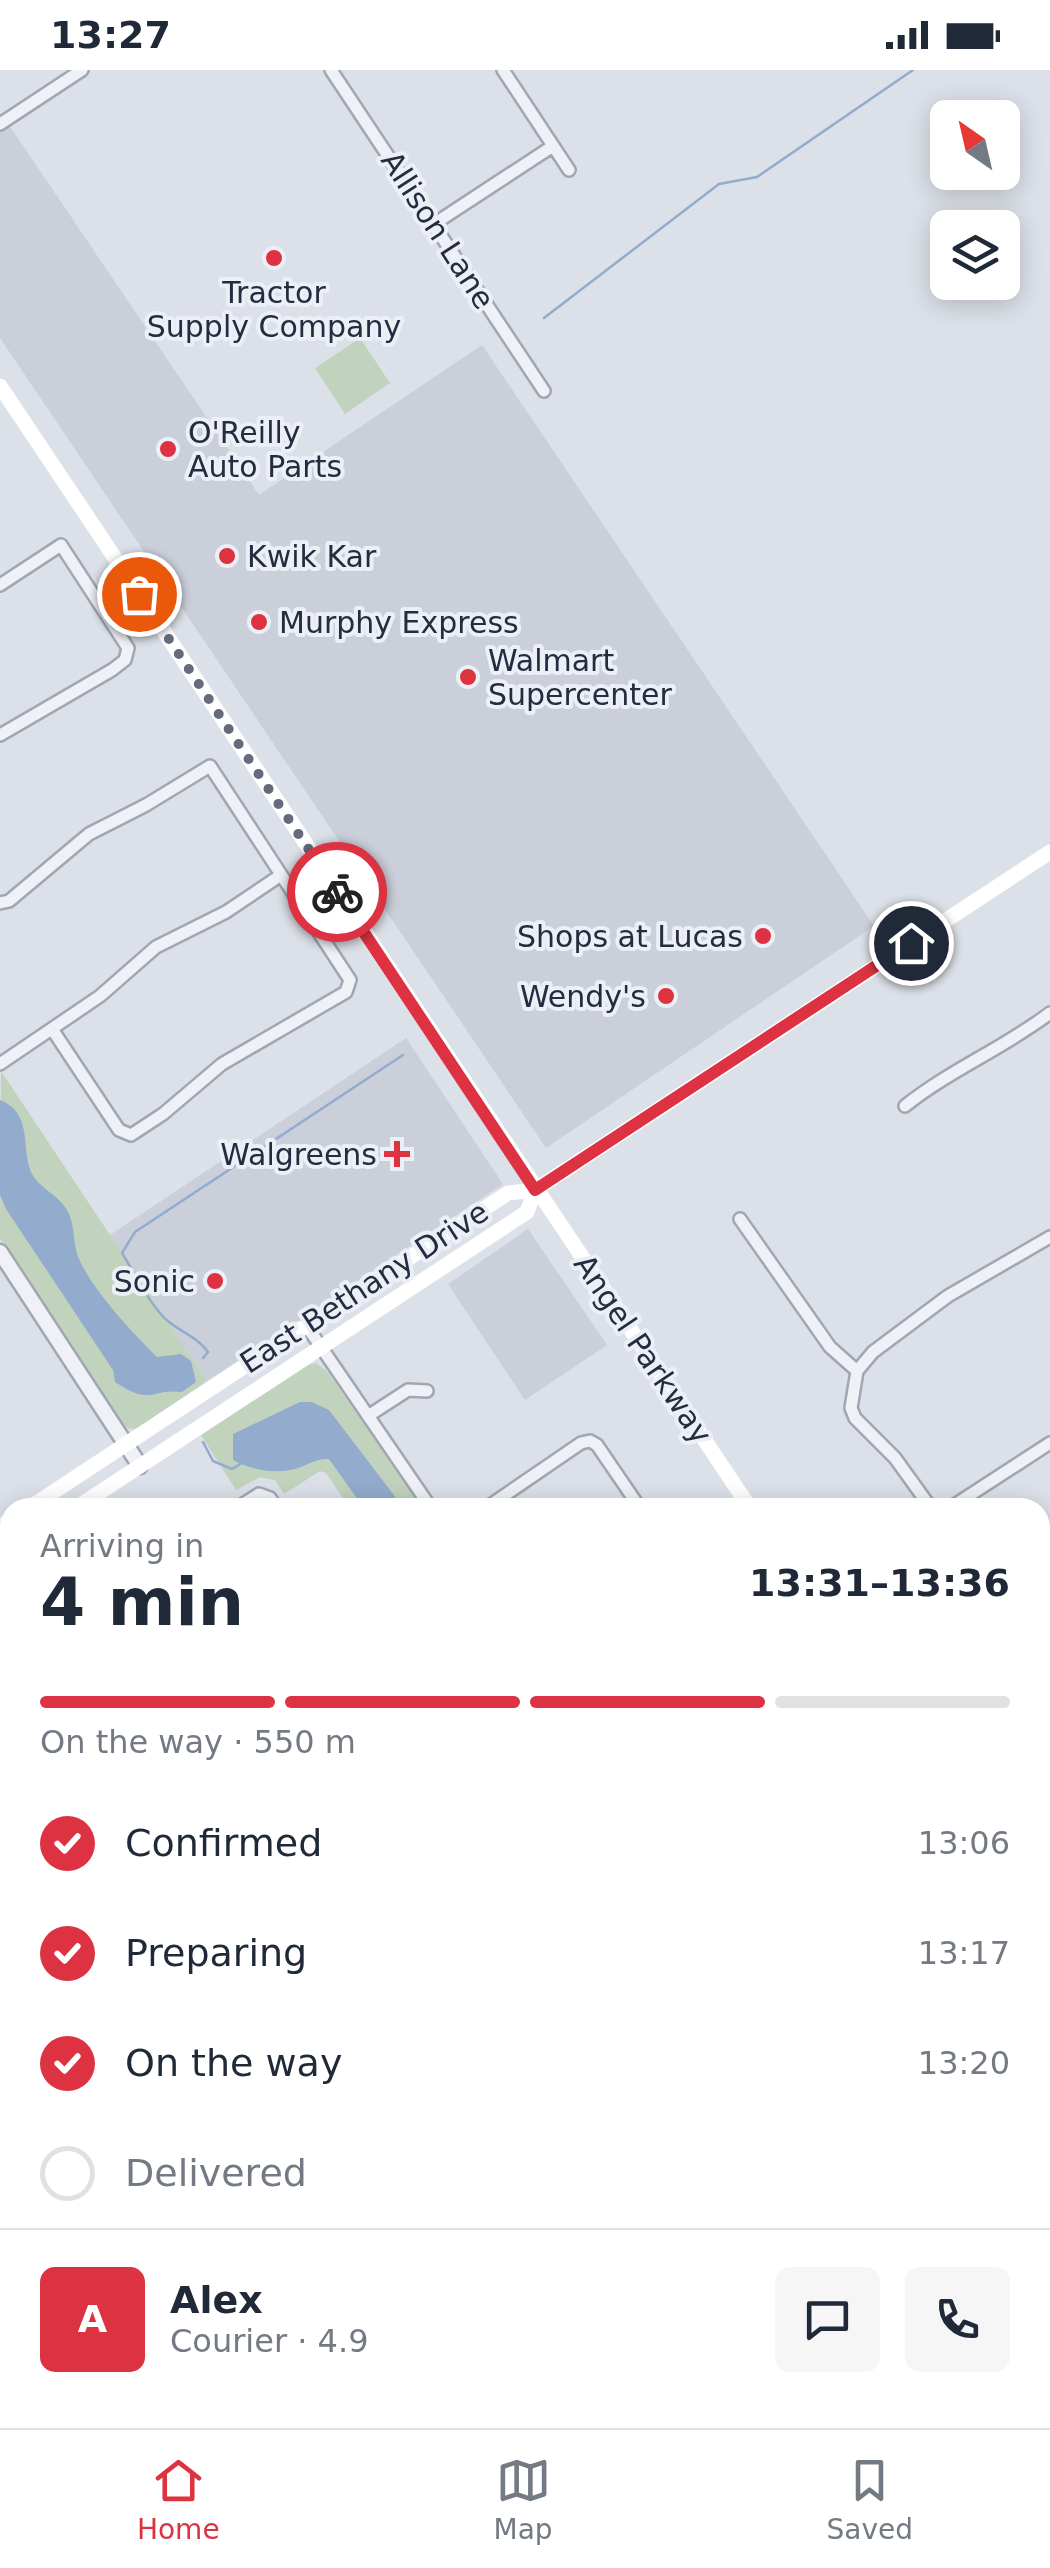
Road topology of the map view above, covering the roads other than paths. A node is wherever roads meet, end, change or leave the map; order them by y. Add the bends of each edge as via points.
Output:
1 (82, 70) edge
2 (331, 70) edge
3 (503, 70) edge
4 (0, 124) edge
5 (553, 146) junction
6 (569, 170) dead end
7 (434, 224) junction
8 (0, 386) edge
9 (544, 392) dead end
10 (5, 405) edge
11 (0, 585) edge
12 (0, 735) edge
13 (1050, 852) edge
14 (280, 875) junction
15 (0, 903) edge
16 (1050, 1013) edge
17 (52, 1029) junction
18 (0, 1064) edge
19 (904, 1106) dead end
20 (535, 1190) junction
21 (740, 1219) dead end
22 (1050, 1238) edge
23 (0, 1252) edge
24 (306, 1325) junction
25 (321, 1346) junction
26 (857, 1371) junction
27 (428, 1391) dead end
28 (368, 1416) junction
29 (126, 1443) junction
30 (1050, 1443) edge
31 (140, 1466) junction
32 (44, 1498) edge
33 (91, 1498) edge
34 (424, 1498) edge
35 (501, 1498) edge
36 (633, 1498) edge
37 (743, 1498) edge
38 (924, 1498) edge
39 (965, 1498) edge

1 - 4 street
2 - 7 street, Allison Lane
3 - 5 street
5 - 6 street
5 - 7 street
7 - 9 street, Allison Lane
8 - 10 main road, Angel Parkway
10 - 20 main road, Angel Parkway
11 - 12 street via 62,545 126,642 127,654 87,687
13 - 20 main road
14 - 15 street via 210,766 89,834
14 - 17 street via 156,947
14 - 17 street via 349,976 346,992 222,1064 130,1135 119,1130
16 - 19 street
17 - 18 street
20 - 24 main road, East Bethany Drive via 508,1193
20 - 25 main road, East Bethany Drive via 527,1212
20 - 37 main road, Angel Parkway
21 - 26 street via 830,1346
22 - 26 street via 948,1296
23 - 29 street
24 - 25 street
24 - 29 main road, East Bethany Drive
25 - 28 street
25 - 31 main road, East Bethany Drive
26 - 38 street via 854,1418
27 - 28 street via 408,1390
28 - 34 street
29 - 31 street
29 - 32 main road, East Bethany Drive
30 - 39 street
31 - 33 main road, East Bethany Drive
35 - 36 street via 590,1442 598,1444

